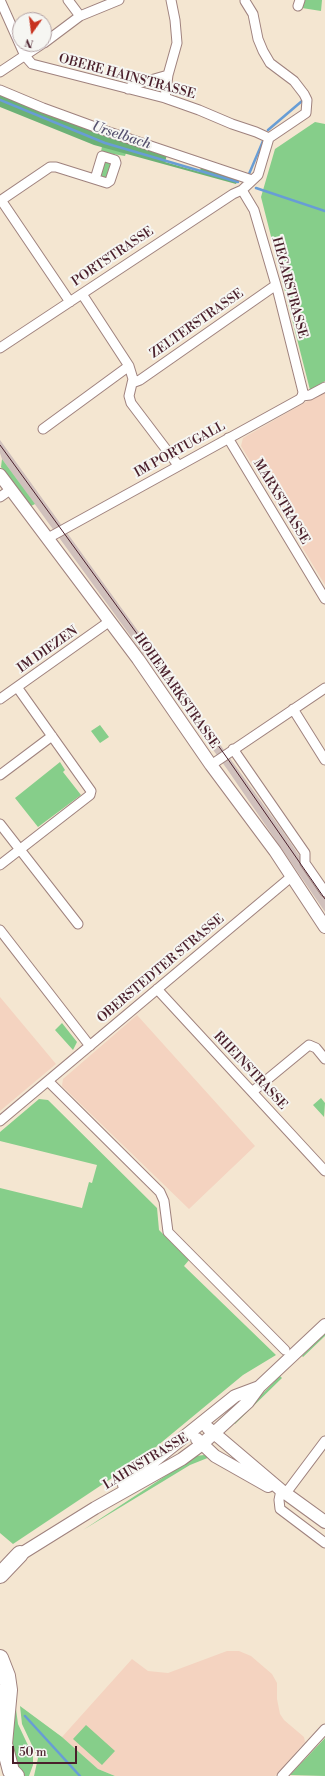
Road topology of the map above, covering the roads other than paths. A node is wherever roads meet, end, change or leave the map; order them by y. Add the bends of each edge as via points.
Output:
1 (0, 0) edge
2 (68, 0) edge
3 (119, 0) edge
4 (171, 0) edge
5 (245, 0) edge
6 (80, 16) junction
7 (52, 37) edge
8 (31, 52) edge
9 (25, 56) junction
10 (0, 72) edge
11 (168, 75) junction
12 (128, 89) junction
13 (0, 90) edge
14 (165, 98) junction
15 (269, 138) junction
16 (96, 179) dead end
17 (252, 180) junction
18 (242, 190) junction
19 (1, 200) edge
20 (276, 285) junction
21 (82, 294) junction
22 (70, 302) junction
23 (0, 348) edge
24 (129, 366) junction
25 (132, 383) junction
26 (325, 387) edge
27 (302, 396) junction
28 (42, 429) dead end
29 (228, 438) junction
30 (178, 465) junction
31 (0, 475) edge
32 (5, 494) edge
33 (48, 538) junction
34 (325, 599) edge
35 (110, 622) junction
36 (17, 687) junction
37 (325, 688) edge
38 (0, 699) edge
39 (293, 709) junction
40 (52, 736) junction
41 (233, 749) junction
42 (325, 760) edge
43 (211, 765) junction
44 (0, 775) edge
45 (0, 824) edge
46 (20, 850) junction
47 (0, 865) edge
48 (291, 877) junction
49 (325, 892) edge
50 (78, 924) dead end
51 (325, 927) edge
52 (0, 930) edge
53 (157, 989) junction
54 (90, 1046) junction
55 (325, 1059) edge
56 (48, 1081) junction
57 (252, 1092) junction
58 (0, 1121) edge
59 (325, 1171) edge
60 (325, 1325) edge
61 (285, 1350) dead end
62 (259, 1387) junction
63 (203, 1423) junction
64 (191, 1432) junction
65 (214, 1434) junction
66 (325, 1440) edge
67 (201, 1445) junction
68 (284, 1492) junction
69 (95, 1508) junction
70 (325, 1522) edge
71 (325, 1543) edge
72 (20, 1554) junction
73 (0, 1568) edge
74 (0, 1575) edge
75 (0, 1658) edge
76 (325, 1729) edge
77 (16, 1776) edge
78 (282, 1776) edge

1 - 9 street
2 - 6 street
3 - 6 street
4 - 11 street via 177,43
5 - 15 street via 253,14 258,39 270,63 294,81 306,97 306,113
6 - 7 street
8 - 9 street
9 - 10 street
9 - 12 street, OBERE HAINSTRASSE via 32,64
11 - 12 street via 133,85
11 - 14 street
12 - 14 street, OBERE HAINSTRASSE
13 - 17 street via 106,131
14 - 15 street, OBERE HAINSTRASSE
15 - 17 street, PORTSTRASSE via 258,175
16 - 19 street via 50,167
17 - 18 street, PORTSTRASSE
18 - 20 street, HEGARSTRASSE via 254,210
18 - 21 street, PORTSTRASSE
19 - 22 street
20 - 25 street, ZELTERSTRASSE via 140,380
20 - 27 street, HEGARSTRASSE
21 - 22 street, PORTSTRASSE
21 - 24 street
22 - 23 street, PORTSTRASSE
24 - 25 street
24 - 28 street
25 - 30 street via 129,396 131,403
26 - 27 street, IM PORTUGALL
27 - 29 street, IM PORTUGALL
29 - 30 street, IM PORTUGALL
29 - 34 street, MARXSTRASSE
30 - 33 street, IM PORTUGALL
31 - 32 street, HOHEMARKSTRASSE
32 - 33 street, HOHEMARKSTRASSE
33 - 35 street, HOHEMARKSTRASSE
35 - 36 street, IM DIEZEN
35 - 43 street, HOHEMARKSTRASSE
36 - 38 street, IM DIEZEN
36 - 40 street
37 - 39 street
39 - 41 street
39 - 42 street
40 - 44 street
40 - 46 street via 91,791 90,795
41 - 43 street
41 - 49 street, HOHEMARKSTRASSE via 305,853 305,863
43 - 48 street, HOHEMARKSTRASSE via 275,851
45 - 46 street
46 - 47 street
46 - 50 street
48 - 51 street, HOHEMARKSTRASSE
48 - 53 street, OBERSTEDTER STRASSE
52 - 54 street
53 - 54 street, OBERSTEDTER STRASSE
53 - 57 street, RHEINSTRASSE
54 - 56 street, OBERSTEDTER STRASSE
55 - 57 street via 313,1046 306,1047
56 - 58 street, OBERSTEDTER STRASSE
56 - 61 street via 160,1192 164,1201 168,1232
57 - 59 street, RHEINSTRASSE
60 - 62 street, LAHNSTRASSE
62 - 63 street, LAHNSTRASSE via 235,1396
62 - 65 street, LAHNSTRASSE via 248,1402
63 - 64 street, LAHNSTRASSE
63 - 65 street
64 - 67 street
64 - 69 street, LAHNSTRASSE
65 - 67 street, LAHNSTRASSE
65 - 68 street
66 - 68 street
67 - 68 street via 215,1456
67 - 69 street, LAHNSTRASSE via 182,1459
68 - 70 street
68 - 71 street via 279,1500 280,1509
69 - 72 street, LAHNSTRASSE
72 - 73 street, LAHNSTRASSE
72 - 74 highway
75 - 77 highway via 9,1690 4,1744 11,1771
76 - 78 street

